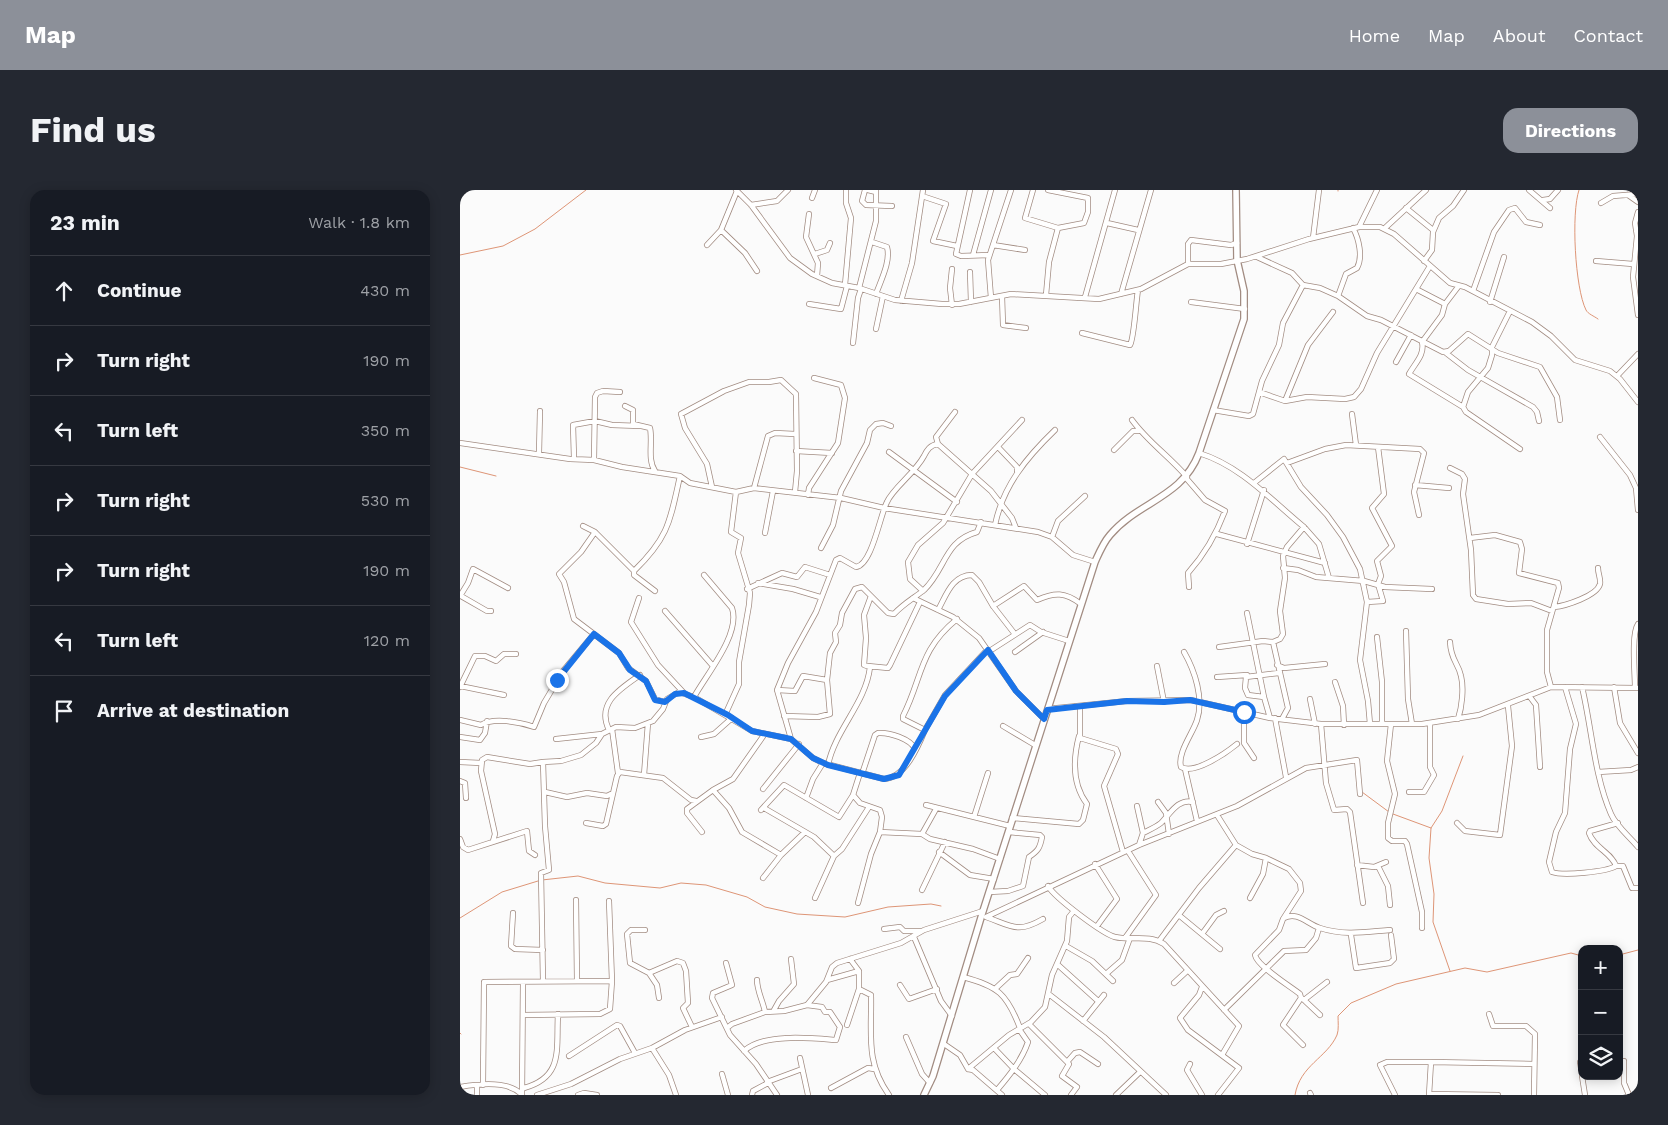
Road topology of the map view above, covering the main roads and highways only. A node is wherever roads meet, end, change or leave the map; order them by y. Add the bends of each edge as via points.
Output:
1 (1236, 190) edge
2 (924, 1095) edge

1 - 2 main road via 1237,260 1245,309 1243,326 1199,452 1187,477 1114,530 1095,562 1012,818 944,1044

